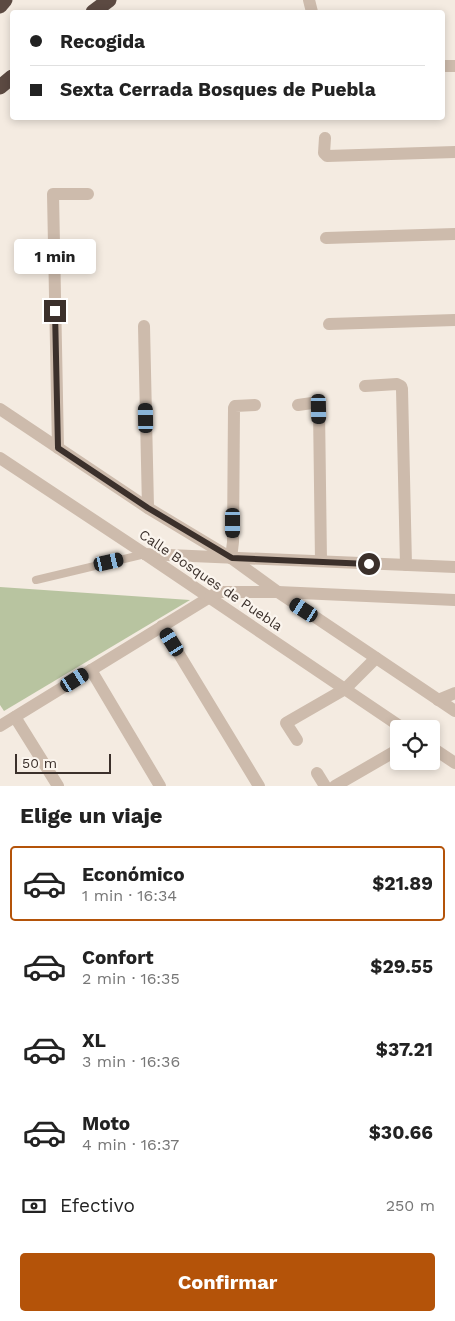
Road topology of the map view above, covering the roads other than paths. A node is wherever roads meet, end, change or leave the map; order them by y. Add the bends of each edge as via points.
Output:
1 (5, 0) edge
2 (109, 0) edge
3 (0, 6) edge
4 (96, 10) edge
5 (10, 79) edge
6 (0, 87) edge
7 (325, 138) dead end
8 (455, 152) edge
9 (88, 194) dead end
10 (455, 234) edge
11 (326, 238) dead end
12 (455, 320) edge
13 (329, 324) dead end
14 (144, 326) dead end
15 (365, 386) dead end
16 (255, 405) dead end
17 (298, 405) dead end
18 (0, 409) edge
19 (58, 448) junction
20 (0, 458) edge
21 (148, 508) junction
22 (145, 554) junction
23 (232, 558) junction
24 (321, 561) junction
25 (406, 565) junction
26 (455, 567) edge
27 (36, 580) dead end
28 (278, 592) junction
29 (323, 594) junction
30 (210, 597) junction
31 (455, 600) edge
32 (317, 618) junction
33 (162, 626) junction
34 (376, 658) junction
35 (91, 670) junction
36 (345, 689) junction
37 (455, 693) edge
38 (438, 700) junction
39 (455, 711) edge
40 (15, 717) junction
41 (391, 720) edge
42 (0, 726) edge
43 (297, 740) dead end
44 (440, 753) edge
45 (390, 754) edge
46 (455, 763) edge
47 (317, 773) dead end
48 (58, 786) edge
49 (160, 786) edge
50 (260, 786) edge
51 (325, 786) edge
52 (336, 786) edge

1 - 3 highway
2 - 4 highway
5 - 6 highway
7 - 8 street via 326,156
9 - 19 street via 53,194
10 - 11 street
12 - 13 street
14 - 21 street
15 - 25 street via 398,384 402,389
16 - 23 street via 234,408
17 - 24 street via 312,403 319,409
18 - 19 street, Calle Bosques de Puebla
19 - 21 street, Calle Bosques de Puebla
20 - 22 street, Calle Bosques de Puebla
21 - 23 street, Calle Bosques de Puebla
22 - 23 street
22 - 27 lane
22 - 30 street, Calle Bosques de Puebla
23 - 24 street
23 - 28 street, Calle Bosques de Puebla
24 - 25 street
25 - 26 street
28 - 29 street
28 - 30 street via 218,592
28 - 32 street, Calle Bosques de Puebla
29 - 31 street
29 - 32 street via 314,610
30 - 33 street
30 - 36 street, Calle Bosques de Puebla
32 - 34 street, Calle Bosques de Puebla
33 - 35 street
33 - 50 street
34 - 36 street
34 - 38 street, Calle Bosques de Puebla
35 - 40 street
35 - 49 street
36 - 41 street, Calle Bosques de Puebla
36 - 43 street via 286,723
37 - 38 street
38 - 39 street, Calle Bosques de Puebla
40 - 42 street
40 - 48 street
44 - 46 street
45 - 52 street
47 - 51 street

